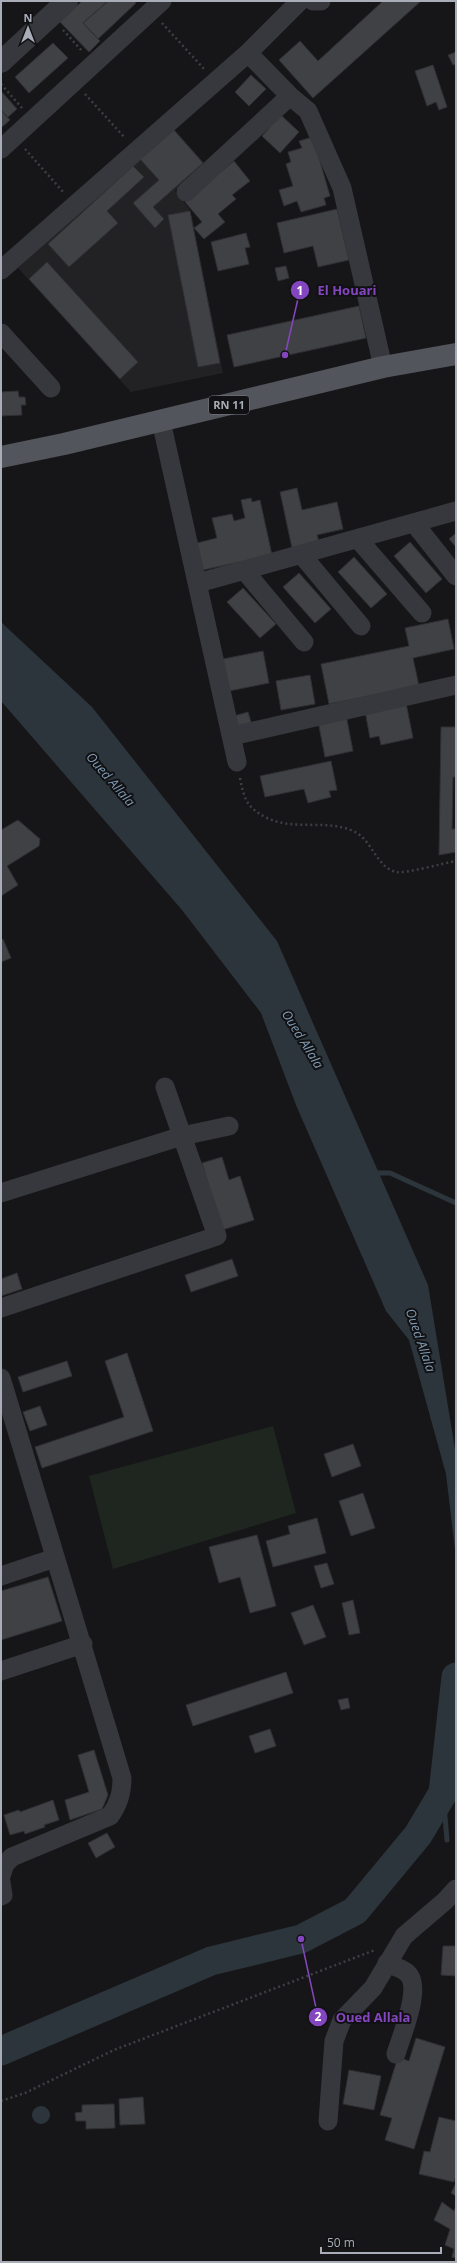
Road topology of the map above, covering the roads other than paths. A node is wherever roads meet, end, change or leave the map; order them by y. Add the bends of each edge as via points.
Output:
1 (67, 1) edge
2 (300, 1) edge
3 (313, 1) edge
4 (321, 1) edge
5 (157, 6) edge
6 (248, 53) junction
7 (1, 62) edge
8 (290, 96) junction
9 (7, 143) edge
10 (186, 192) dead end
11 (1, 270) edge
12 (1, 333) edge
13 (456, 354) edge
14 (383, 367) junction
15 (51, 388) dead end
16 (161, 421) junction
17 (1, 457) edge
18 (456, 511) edge
19 (414, 523) junction
20 (358, 539) junction
21 (301, 554) junction
22 (244, 570) junction
23 (456, 576) edge
24 (198, 583) junction
25 (422, 613) dead end
26 (361, 626) dead end
27 (304, 642) dead end
28 (456, 685) edge
29 (232, 736) junction
30 (238, 762) road end
31 (165, 1087) dead end
32 (230, 1126) dead end
33 (182, 1136) junction
34 (1, 1193) edge
35 (1, 1308) edge
36 (1, 1378) edge
37 (5, 1406) edge
38 (55, 1558) junction
39 (1, 1576) edge
40 (83, 1644) junction
41 (1, 1671) edge
42 (1, 1876) edge
43 (1, 1882) edge
44 (456, 1889) edge
45 (1, 1896) edge
46 (383, 1955) junction
47 (396, 2054) dead end
48 (328, 2121) dead end

1 - 7 street
2 - 6 street
3 - 4 street
5 - 9 street
6 - 8 street
6 - 11 street
8 - 10 street
8 - 14 street via 308,111 342,188
12 - 15 street
13 - 14 main road, RN 11
14 - 16 main road, RN 11
16 - 17 main road, RN 11
16 - 24 street
18 - 19 street
19 - 20 street
19 - 23 street
20 - 21 street
20 - 25 street
21 - 22 street
21 - 26 street
22 - 24 street
22 - 27 street
24 - 29 street
28 - 29 street
29 - 30 street
31 - 33 street
32 - 33 street
33 - 34 street
33 - 35 street via 217,1236
36 - 37 street
37 - 38 street
38 - 39 street
38 - 40 street
40 - 41 street
40 - 42 street via 122,1778 122,1794 110,1816 12,1857 5,1864
43 - 45 street
44 - 46 street
46 - 47 street via 408,1972 413,1982 414,1995
46 - 48 street via 373,1988 342,2020 334,2041

